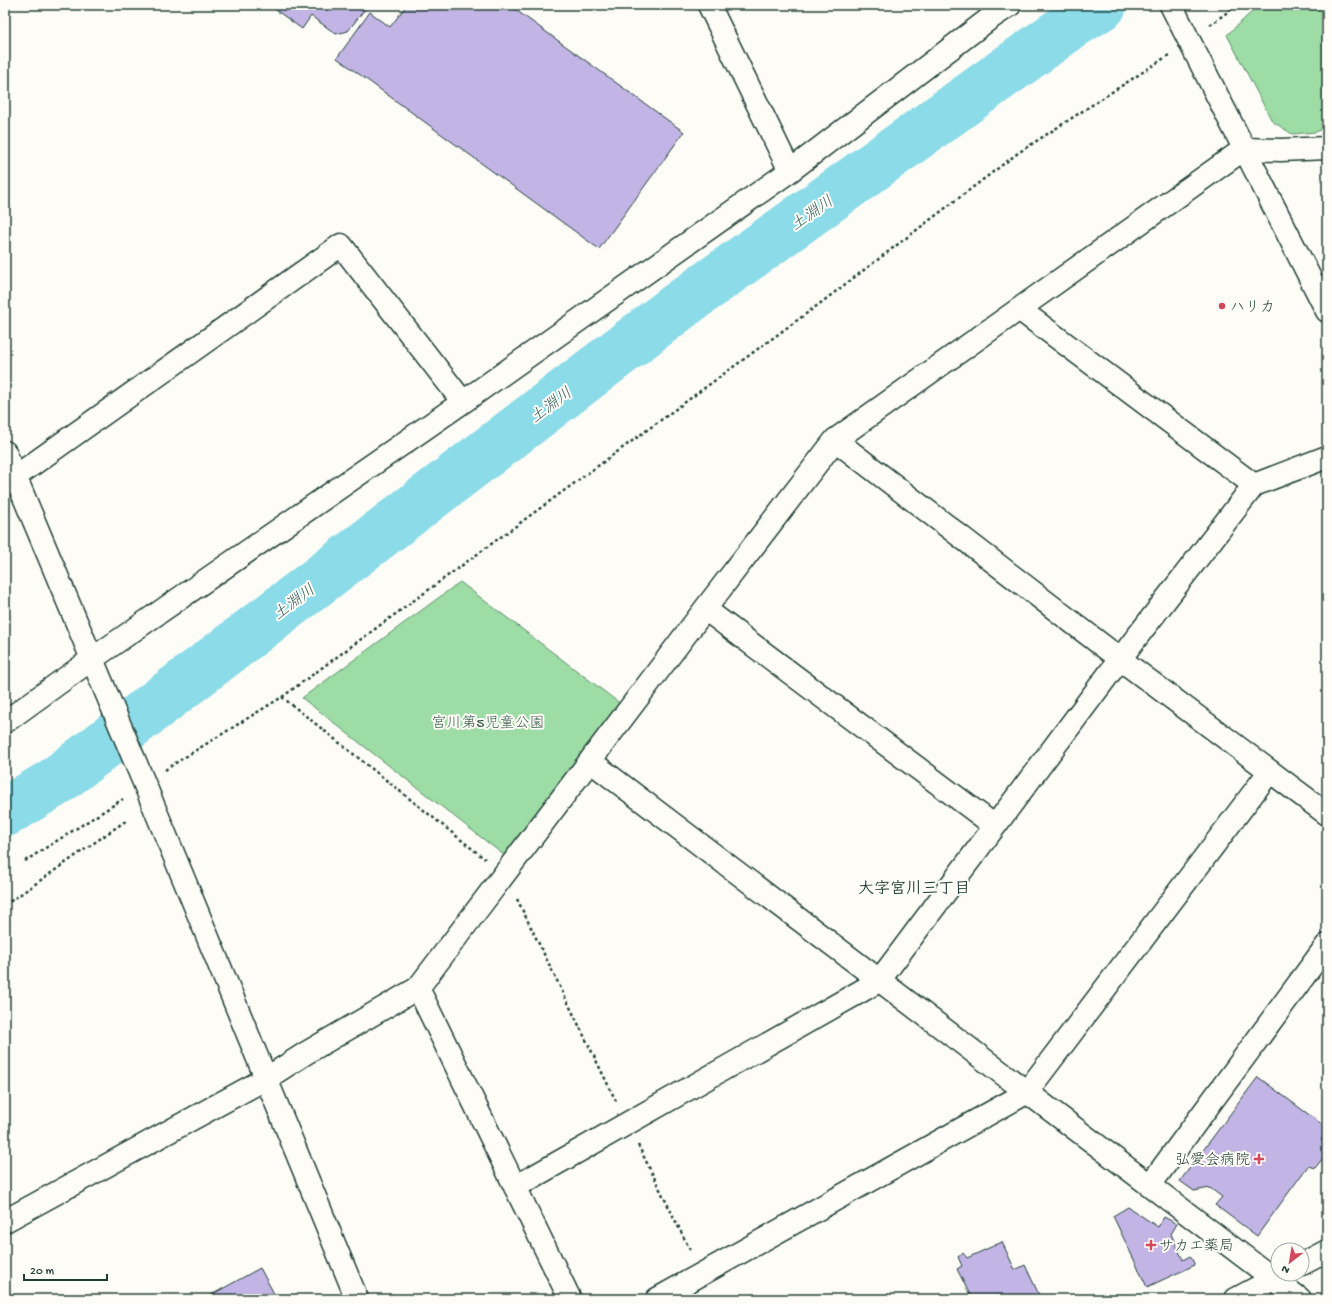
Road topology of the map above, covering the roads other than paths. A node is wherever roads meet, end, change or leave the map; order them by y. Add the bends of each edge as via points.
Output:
1 (710, 5) edge
2 (1010, 5) edge
3 (985, 12) edge
4 (1175, 13) edge
5 (1327, 148) edge
6 (1244, 149) junction
7 (790, 171) junction
8 (1019, 309) junction
9 (1327, 311) edge
10 (463, 402) junction
11 (836, 440) junction
12 (5, 452) edge
13 (1327, 457) edge
14 (10, 480) edge
15 (1254, 485) junction
16 (705, 609) junction
17 (1120, 659) junction
18 (95, 666) junction
19 (5, 722) edge
20 (590, 762) junction
21 (1270, 771) junction
22 (1327, 814) edge
23 (995, 826) junction
24 (1327, 945) edge
25 (879, 981) junction
26 (418, 988) junction
27 (267, 1078) junction
28 (1026, 1093) junction
29 (1150, 1185) junction
30 (515, 1187) junction
31 (5, 1221) edge
32 (1327, 1251) edge
33 (1310, 1260) edge
34 (1270, 1271) edge
35 (1270, 1282) edge
36 (1284, 1282) edge
37 (357, 1299) edge
38 (570, 1299) edge
39 (657, 1299) edge
40 (1236, 1299) edge
41 (1300, 1299) edge

1 - 7 street
2 - 3 street
3 - 7 street
4 - 6 street
5 - 6 street
6 - 8 street
6 - 9 street
7 - 10 street
8 - 11 street
8 - 15 street
10 - 14 street via 341,245
10 - 18 street
11 - 16 street
11 - 17 street
12 - 14 street
13 - 15 street
14 - 18 street
15 - 17 street
16 - 20 street
16 - 23 street
17 - 21 street
17 - 23 street
18 - 19 street
18 - 27 street
20 - 25 street
20 - 26 street
21 - 22 street
21 - 28 street
23 - 25 street
24 - 29 street
25 - 28 street
25 - 30 street
26 - 27 street
26 - 30 street
27 - 31 street
27 - 37 street
28 - 29 street
28 - 39 street
29 - 34 street
30 - 38 street
32 - 33 street
35 - 40 street
36 - 41 street

